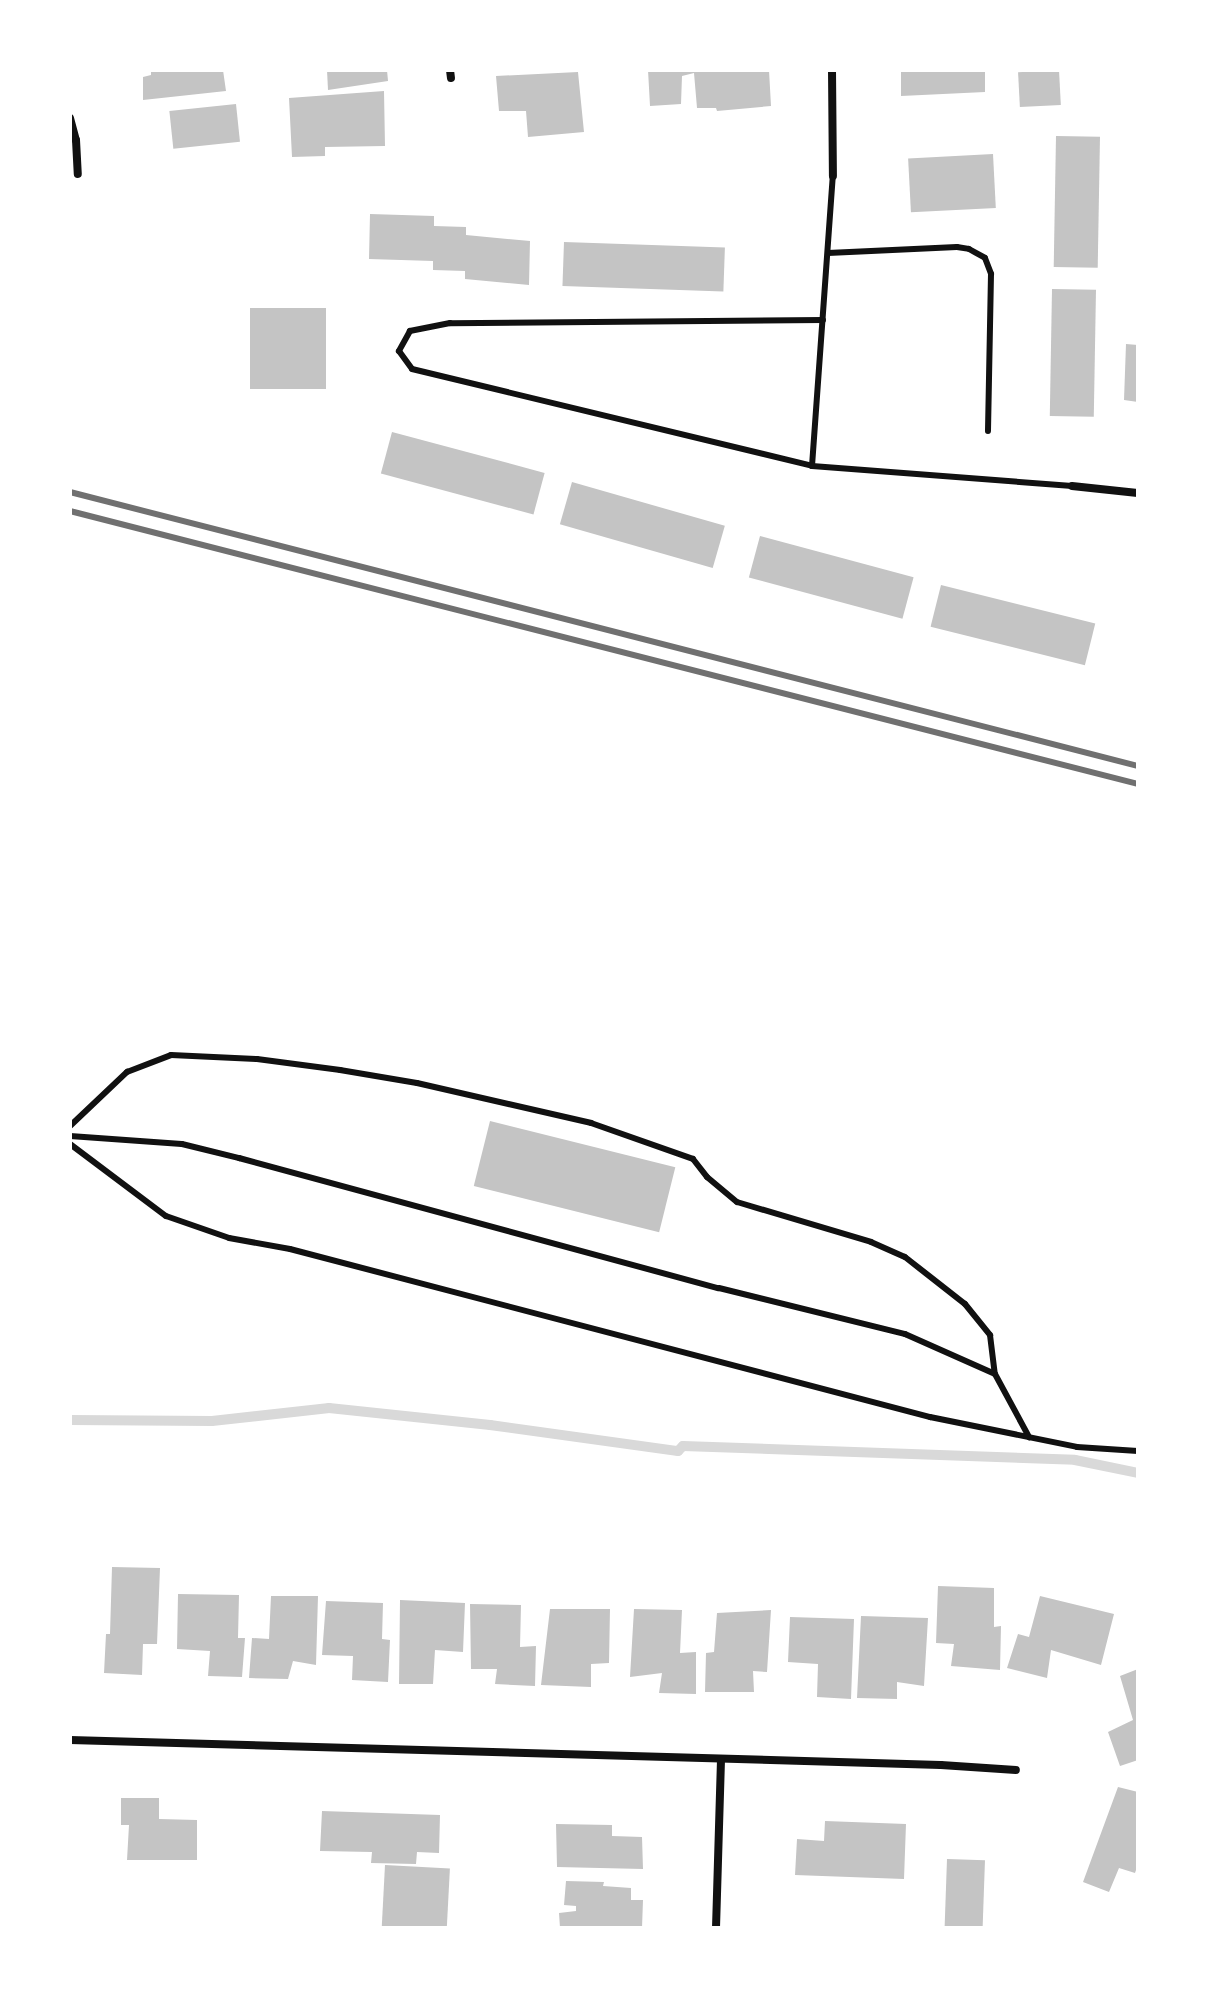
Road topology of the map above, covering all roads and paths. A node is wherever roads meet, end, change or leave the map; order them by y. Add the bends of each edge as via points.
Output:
1 (832, 70) edge
2 (70, 118) edge
3 (78, 174) dead end
4 (833, 176) joint
5 (828, 253) junction
6 (823, 320) junction
7 (988, 431) dead end
8 (812, 466) junction
9 (1072, 486) joint
10 (1138, 493) edge
11 (70, 1126) edge
12 (70, 1136) edge
13 (70, 1144) edge
14 (995, 1374) junction
15 (1029, 1437) junction
16 (1138, 1451) edge
17 (70, 1740) edge
18 (721, 1760) junction
19 (1016, 1770) dead end
20 (716, 1928) edge

1 - 4 street
2 - 3 street
4 - 5 lane
5 - 6 lane
5 - 7 lane via 957,247 985,258 991,274
6 - 8 lane
6 - 8 lane via 450,323 410,331 399,351 412,369
8 - 9 lane
9 - 10 street
11 - 14 lane via 127,1072 171,1055 340,1070 591,1123 693,1159 737,1202 905,1257 978,1319 990,1335
12 - 14 lane via 182,1144 239,1158 905,1334
13 - 15 lane via 166,1216 229,1238 290,1249 930,1417
14 - 15 lane
15 - 16 lane
17 - 18 street
18 - 19 street
18 - 20 street

